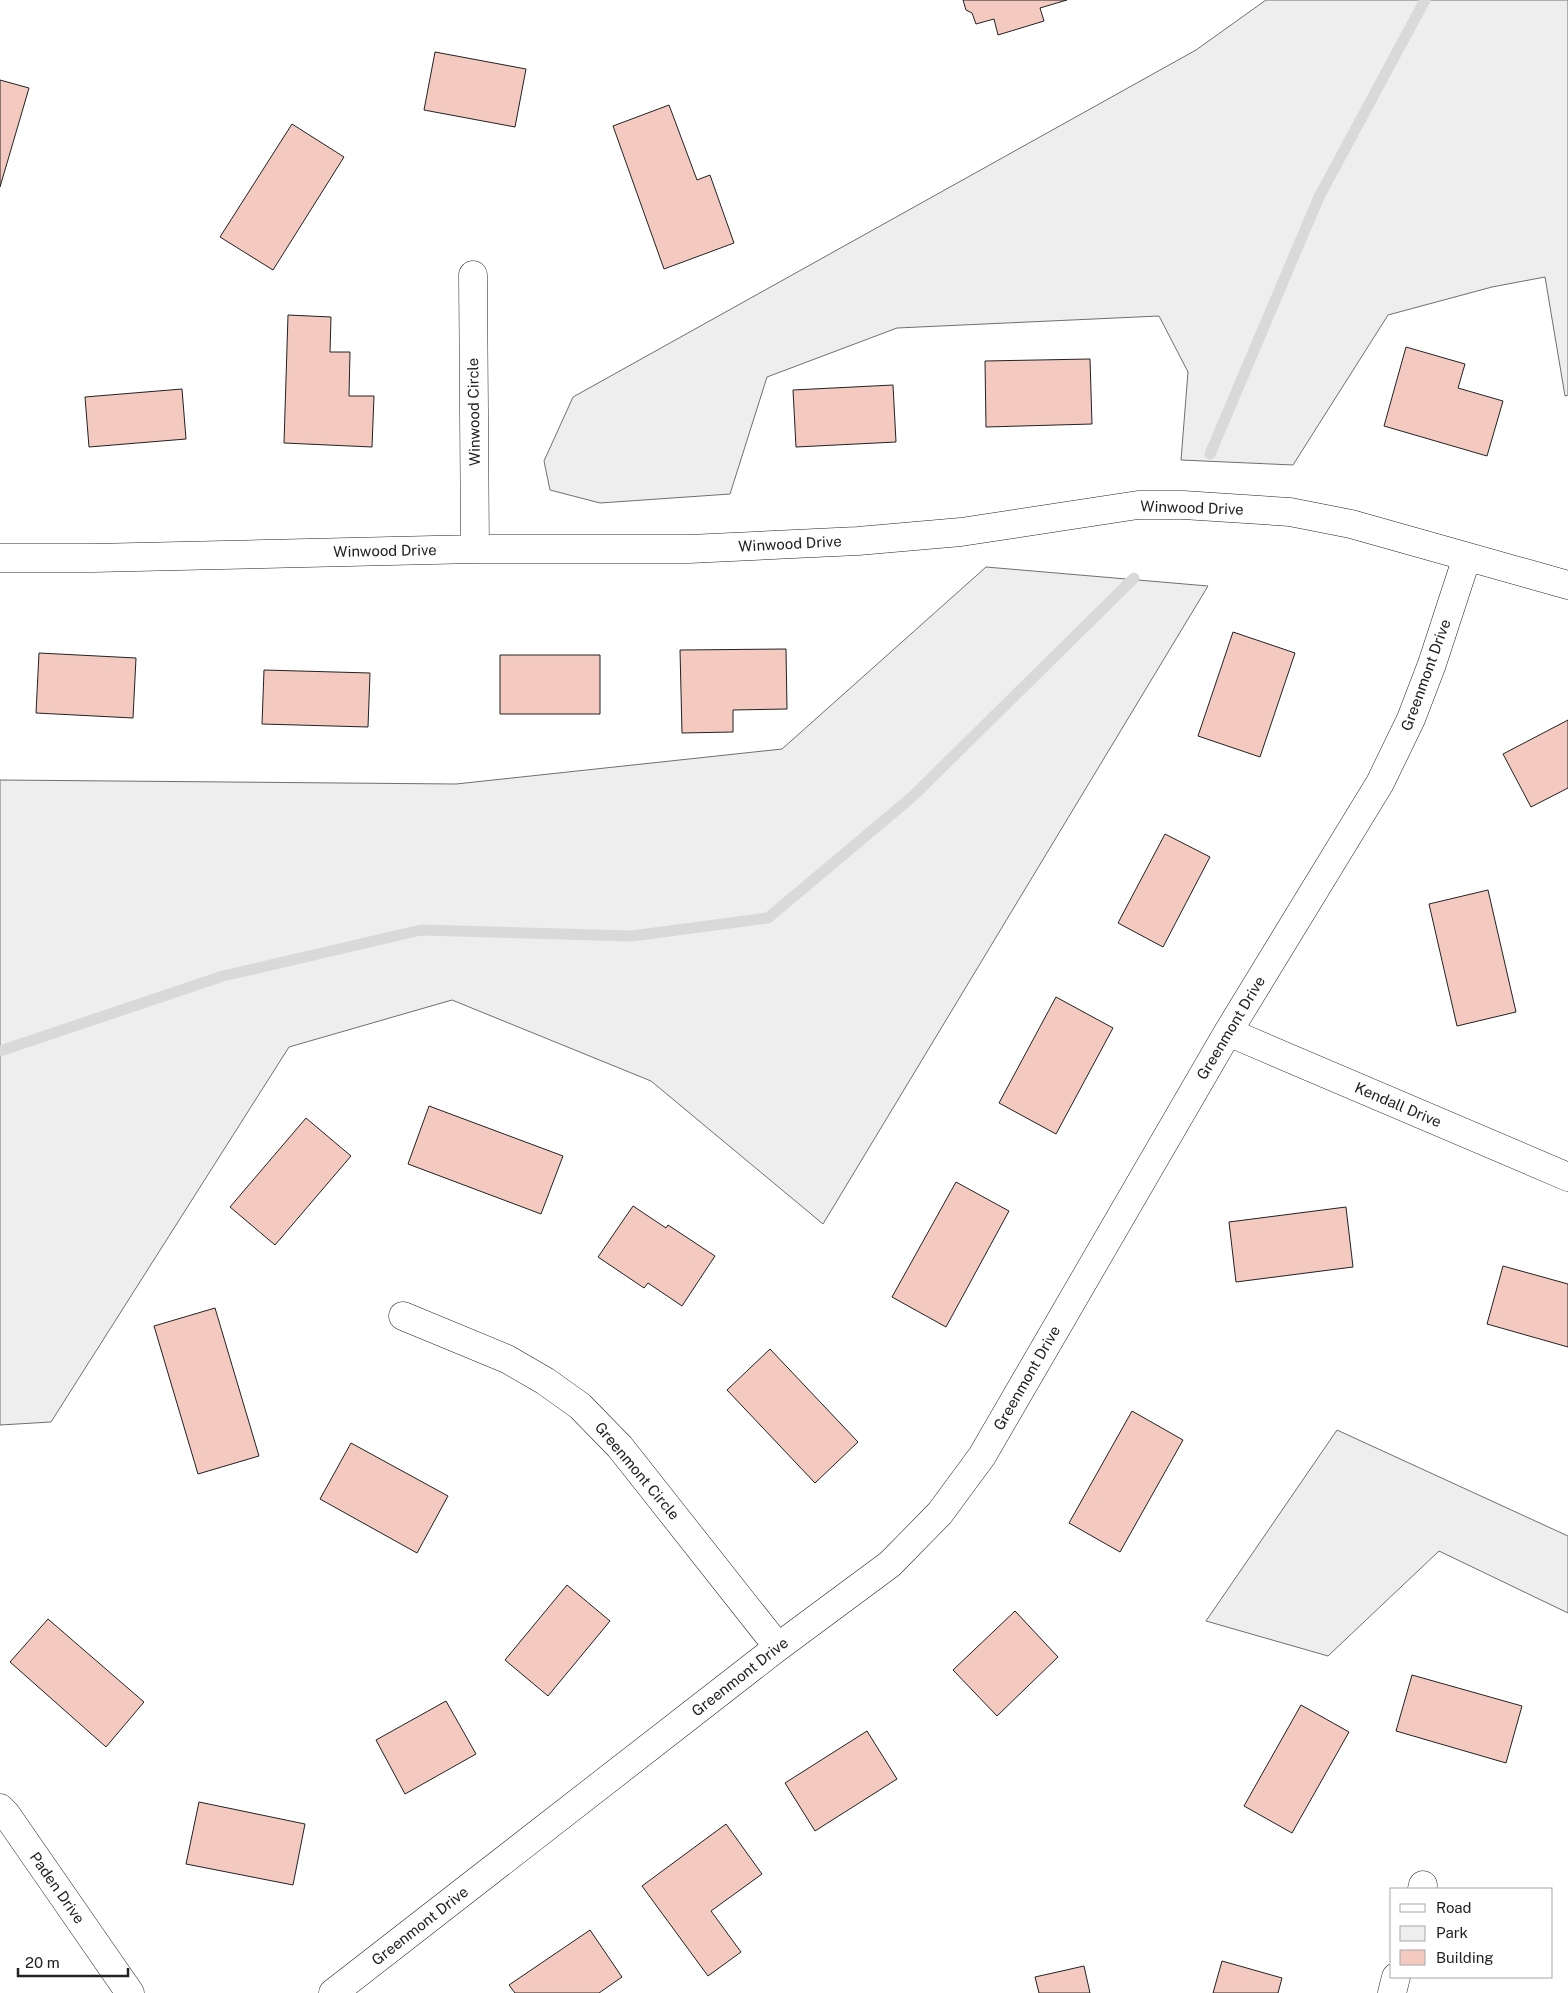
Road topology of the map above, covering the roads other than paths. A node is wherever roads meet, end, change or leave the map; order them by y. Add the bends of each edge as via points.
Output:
1 (473, 275) dead end
2 (476, 549) junction
3 (1467, 557) junction
4 (0, 558) edge
5 (1568, 585) edge
6 (1228, 1032) junction
7 (1568, 1177) edge
8 (403, 1316) dead end
9 (778, 1647) junction
10 (0, 1808) edge
11 (1396, 1978) edge
12 (130, 1993) edge
13 (333, 1993) edge
14 (1392, 1993) edge

1 - 2 street, Winwood Circle
2 - 3 street, Winwood Drive via 689,549 858,540 961,532 1138,505 1174,505 1290,512 1351,524
2 - 4 street, Winwood Drive
3 - 5 street, Winwood Drive
3 - 6 street, Greenmont Drive via 1415,710 1380,783
6 - 7 street, Kendall Drive
6 - 9 street, Greenmont Drive via 982,1456 961,1485 940,1513 890,1564
8 - 9 street, Greenmont Circle via 507,1359 580,1406 620,1447
9 - 13 street, Greenmont Drive
10 - 12 street, Paden Drive
11 - 14 street

